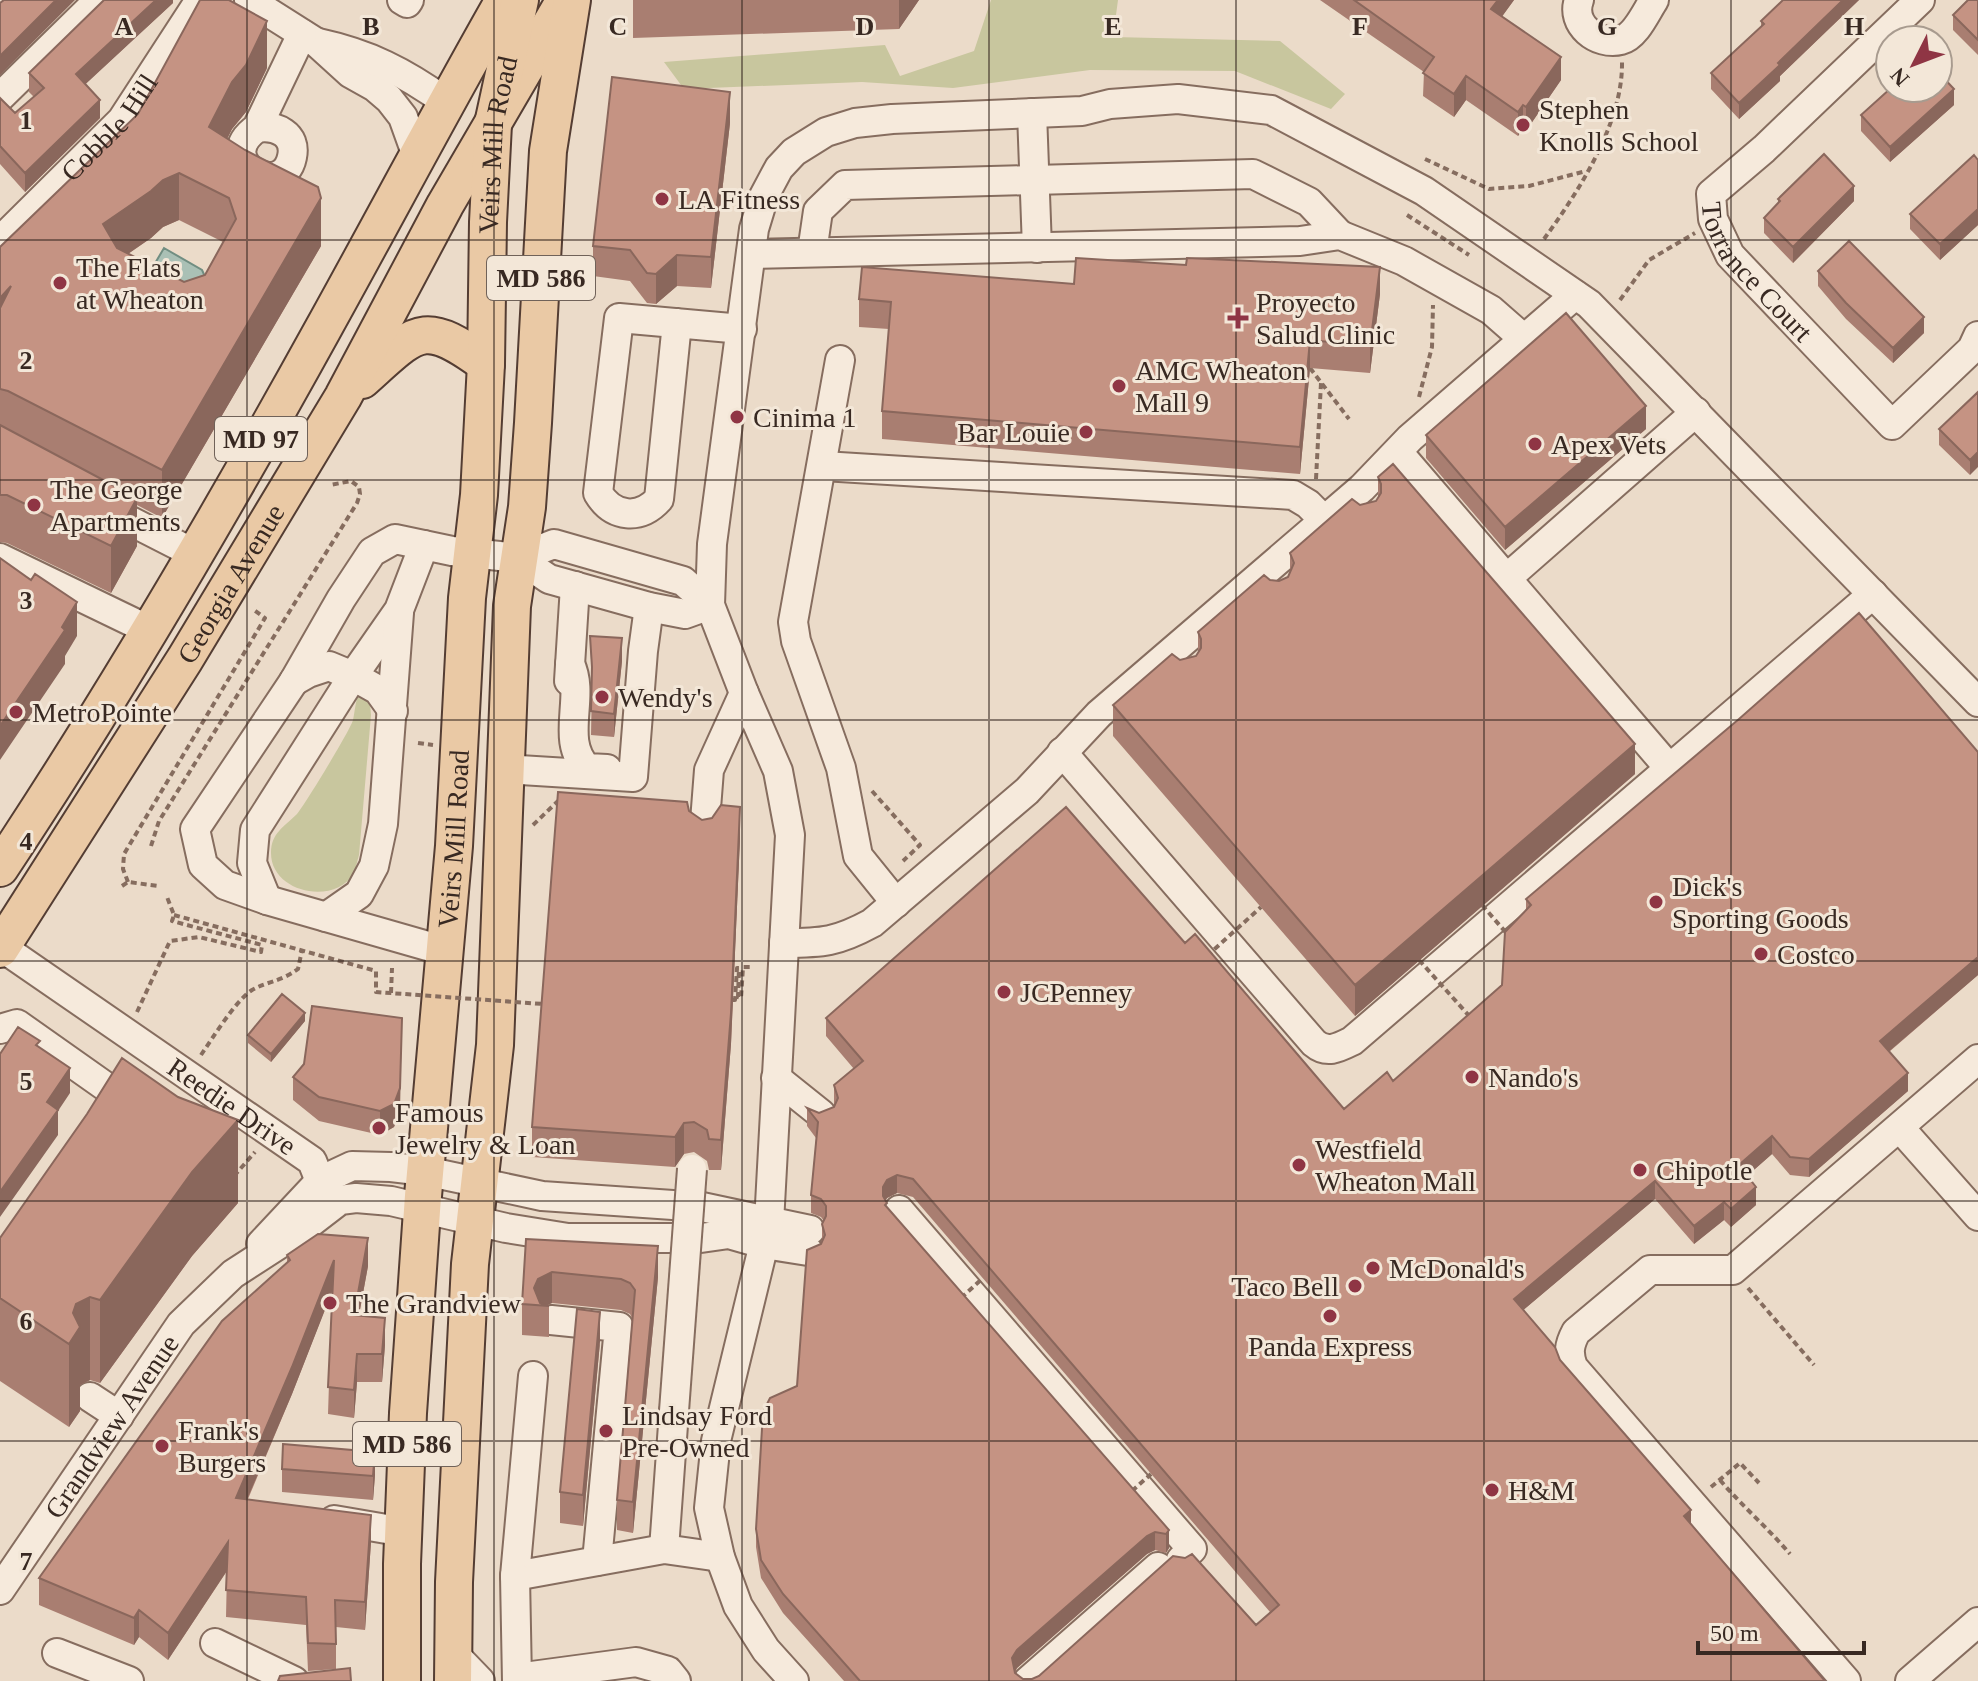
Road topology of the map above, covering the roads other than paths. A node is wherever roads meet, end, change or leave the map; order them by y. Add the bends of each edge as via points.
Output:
1 (99, 0) edge
2 (200, 0) edge
3 (249, 0) edge
4 (402, 0) edge
5 (409, 0) edge
6 (504, 0) edge
7 (520, 0) edge
8 (565, 0) edge
9 (572, 0) edge
10 (1579, 0) edge
11 (1654, 0) edge
12 (1920, 0) edge
13 (310, 38) junction
14 (0, 97) edge
15 (446, 102) junction
16 (1032, 113) junction
17 (493, 124) junction
18 (257, 128) dead end
19 (417, 156) junction
20 (1034, 180) junction
21 (445, 205) junction
22 (1340, 235) junction
23 (0, 241) edge
24 (1037, 248) junction
25 (812, 252) junction
26 (751, 254) junction
27 (1575, 295) junction
28 (677, 323) junction
29 (742, 329) junction
30 (1978, 336) edge
31 (1524, 339) junction
32 (840, 360) dead end
33 (486, 364) junction
34 (343, 397) junction
35 (1696, 412) junction
36 (1398, 452) junction
37 (823, 466) junction
38 (82, 496) edge
39 (1324, 520) junction
40 (424, 545) junction
41 (470, 553) junction
42 (195, 554) junction
43 (0, 558) edge
44 (518, 558) junction
45 (1507, 578) junction
46 (575, 586) junction
47 (1873, 594) junction
48 (710, 605) junction
49 (649, 607) junction
50 (399, 610) junction
51 (149, 630) junction
52 (607, 650) junction
53 (353, 676) junction
54 (294, 681) junction
55 (744, 693) junction
56 (1978, 702) edge
57 (393, 711) junction
58 (1062, 752) junction
59 (505, 769) junction
60 (1670, 769) junction
61 (562, 785) junction
62 (704, 834) edge
63 (0, 868) edge
64 (267, 900) junction
65 (896, 903) junction
66 (326, 917) junction
67 (784, 943) junction
68 (0, 947) edge
69 (445, 951) junction
70 (0, 1029) edge
71 (150, 1048) junction
72 (1978, 1059) edge
73 (776, 1078) junction
74 (119, 1096) junction
75 (821, 1114) edge
76 (101, 1122) edge
77 (1900, 1128) junction
78 (692, 1169) dead end
79 (425, 1171) junction
80 (320, 1181) junction
81 (480, 1182) junction
82 (422, 1208) junction
83 (1978, 1216) edge
84 (476, 1220) junction
85 (898, 1223) edge
86 (766, 1233) junction
87 (809, 1240) dead end
88 (233, 1274) junction
89 (551, 1320) dead end
90 (533, 1376) dead end
91 (90, 1397) dead end
92 (119, 1416) junction
93 (305, 1516) edge
94 (404, 1532) junction
95 (664, 1549) junction
96 (720, 1557) junction
97 (597, 1561) junction
98 (515, 1576) junction
99 (0, 1590) edge
100 (1978, 1622) edge
101 (215, 1643) dead end
102 (57, 1653) dead end
103 (453, 1667) edge
104 (644, 1669) edge
105 (781, 1676) edge
106 (517, 1679) edge
107 (129, 1681) edge
108 (294, 1681) edge
109 (402, 1681) edge
110 (480, 1681) edge
111 (676, 1681) edge
112 (1028, 1681) edge
113 (1846, 1681) edge
114 (1910, 1681) edge

1 - 14 street
2 - 23 street, Cobble Hill via 122,120
3 - 13 street
4 - 5 street
6 - 15 main road, Georgia Avenue / MD 97
7 - 17 main road, Veirs Mill Road / MD 586
8 - 17 main road, Georgia Avenue / MD 97
9 - 44 main road, Veirs Mill Road / MD 586 via 548,151 527,507
10 - 11 street via 1580,24 1607,40 1631,34
12 - 30 street, Torrance Court via 1711,194 1713,219 1730,255 1892,425 1972,349
13 - 15 street via 357,52
13 - 18 street
13 - 19 street via 389,99 403,117
15 - 19 main road, Georgia Avenue / MD 97
15 - 21 main road via 452,151
16 - 20 street
16 - 26 street via 868,121 826,132 779,168 764,196
16 - 27 street via 1178,99 1271,110 1424,191
17 - 21 main road, Georgia Avenue / MD 97
17 - 33 main road, Veirs Mill Road / MD 586
19 - 42 main road, Georgia Avenue / MD 97
20 - 22 street via 1253,174 1309,202
20 - 24 street
20 - 25 street via 845,185 818,211
21 - 34 main road, Georgia Avenue / MD 97
22 - 24 street via 1300,241
22 - 31 street via 1404,261 1491,310
24 - 25 street
25 - 26 street
26 - 29 street
27 - 31 street
27 - 35 street
28 - 28 street via 619,318 598,493 622,514 643,512 659,499
28 - 29 street
29 - 48 street via 712,544
31 - 36 street
32 - 37 street
33 - 34 main road via 445,337 421,336 401,345
33 - 41 main road, Veirs Mill Road / MD 586
34 - 68 main road, Georgia Avenue / MD 97 via 185,659
35 - 45 street
35 - 47 street
36 - 39 street via 1356,509
36 - 45 street
37 - 39 street via 1293,495
37 - 65 street via 795,604 796,641 841,768 858,856
38 - 42 street
39 - 58 street via 1269,585 1176,665 1099,714
40 - 41 street
40 - 50 street
40 - 54 street via 395,539 372,552
41 - 44 street
41 - 69 main road, Veirs Mill Road / MD 586
42 - 51 main road, Georgia Avenue / MD 97
43 - 51 street
44 - 46 street via 549,579
44 - 48 street via 554,544 683,581
44 - 59 main road, Veirs Mill Road / MD 586
45 - 60 street
46 - 49 street
46 - 52 street
47 - 56 street
47 - 60 street
48 - 49 street via 685,614
48 - 55 street
49 - 52 street
50 - 53 street
50 - 57 street
51 - 63 main road, Georgia Avenue / MD 97
52 - 61 street
52 - 61 street via 633,777
53 - 54 street via 329,666
53 - 57 street via 378,690
53 - 64 street via 255,830 252,863
54 - 64 street via 195,829 203,865 225,885
55 - 62 street via 709,770
55 - 67 street via 778,771 790,835
57 - 66 street via 374,866 359,894
58 - 60 street via 1321,1049 1352,1041
58 - 65 street via 1027,791
59 - 61 street
59 - 81 main road, Veirs Mill Road / MD 586 via 495,1045
64 - 66 street
65 - 67 street via 848,936 823,943
66 - 69 street
67 - 73 street
68 - 71 street, Reedie Drive
69 - 79 main road, Veirs Mill Road / MD 586
70 - 74 street via 17,1024
71 - 74 street
71 - 80 street, Reedie Drive via 312,1161
72 - 77 street
73 - 75 street
73 - 86 street
74 - 76 street
77 - 83 street
77 - 113 street via 1733,1270 1650,1270 1576,1332 1570,1343 1573,1367
78 - 95 street, bridge
79 - 80 street, Reedie Drive via 352,1166
79 - 81 street, Reedie Drive
79 - 82 main road, Veirs Mill Road / MD 586
80 - 88 street, Grandview Avenue
81 - 84 main road, Veirs Mill Road / MD 586
81 - 86 street, Reedie Drive via 542,1196 702,1207
82 - 84 street, Grandview Avenue
82 - 88 street, Grandview Avenue via 340,1200
82 - 94 main road, Veirs Mill Road / MD 586
84 - 86 street, Grandview Avenue via 568,1238
84 - 103 main road, Veirs Mill Road / MD 586 via 462,1412
85 - 112 street via 930,1246 1192,1549
86 - 87 street
86 - 96 street via 716,1441 709,1508
88 - 92 street, Grandview Avenue via 181,1324
89 - 97 street via 619,1327
90 - 98 street
91 - 92 street
92 - 99 street, Grandview Avenue
93 - 94 street
94 - 109 main road, Veirs Mill Road / MD 586
95 - 96 street
95 - 97 street
96 - 105 street via 738,1606
97 - 98 street
98 - 106 street
100 - 114 street
101 - 108 street
102 - 107 street
103 - 110 street
104 - 106 street
104 - 111 street via 668,1671

